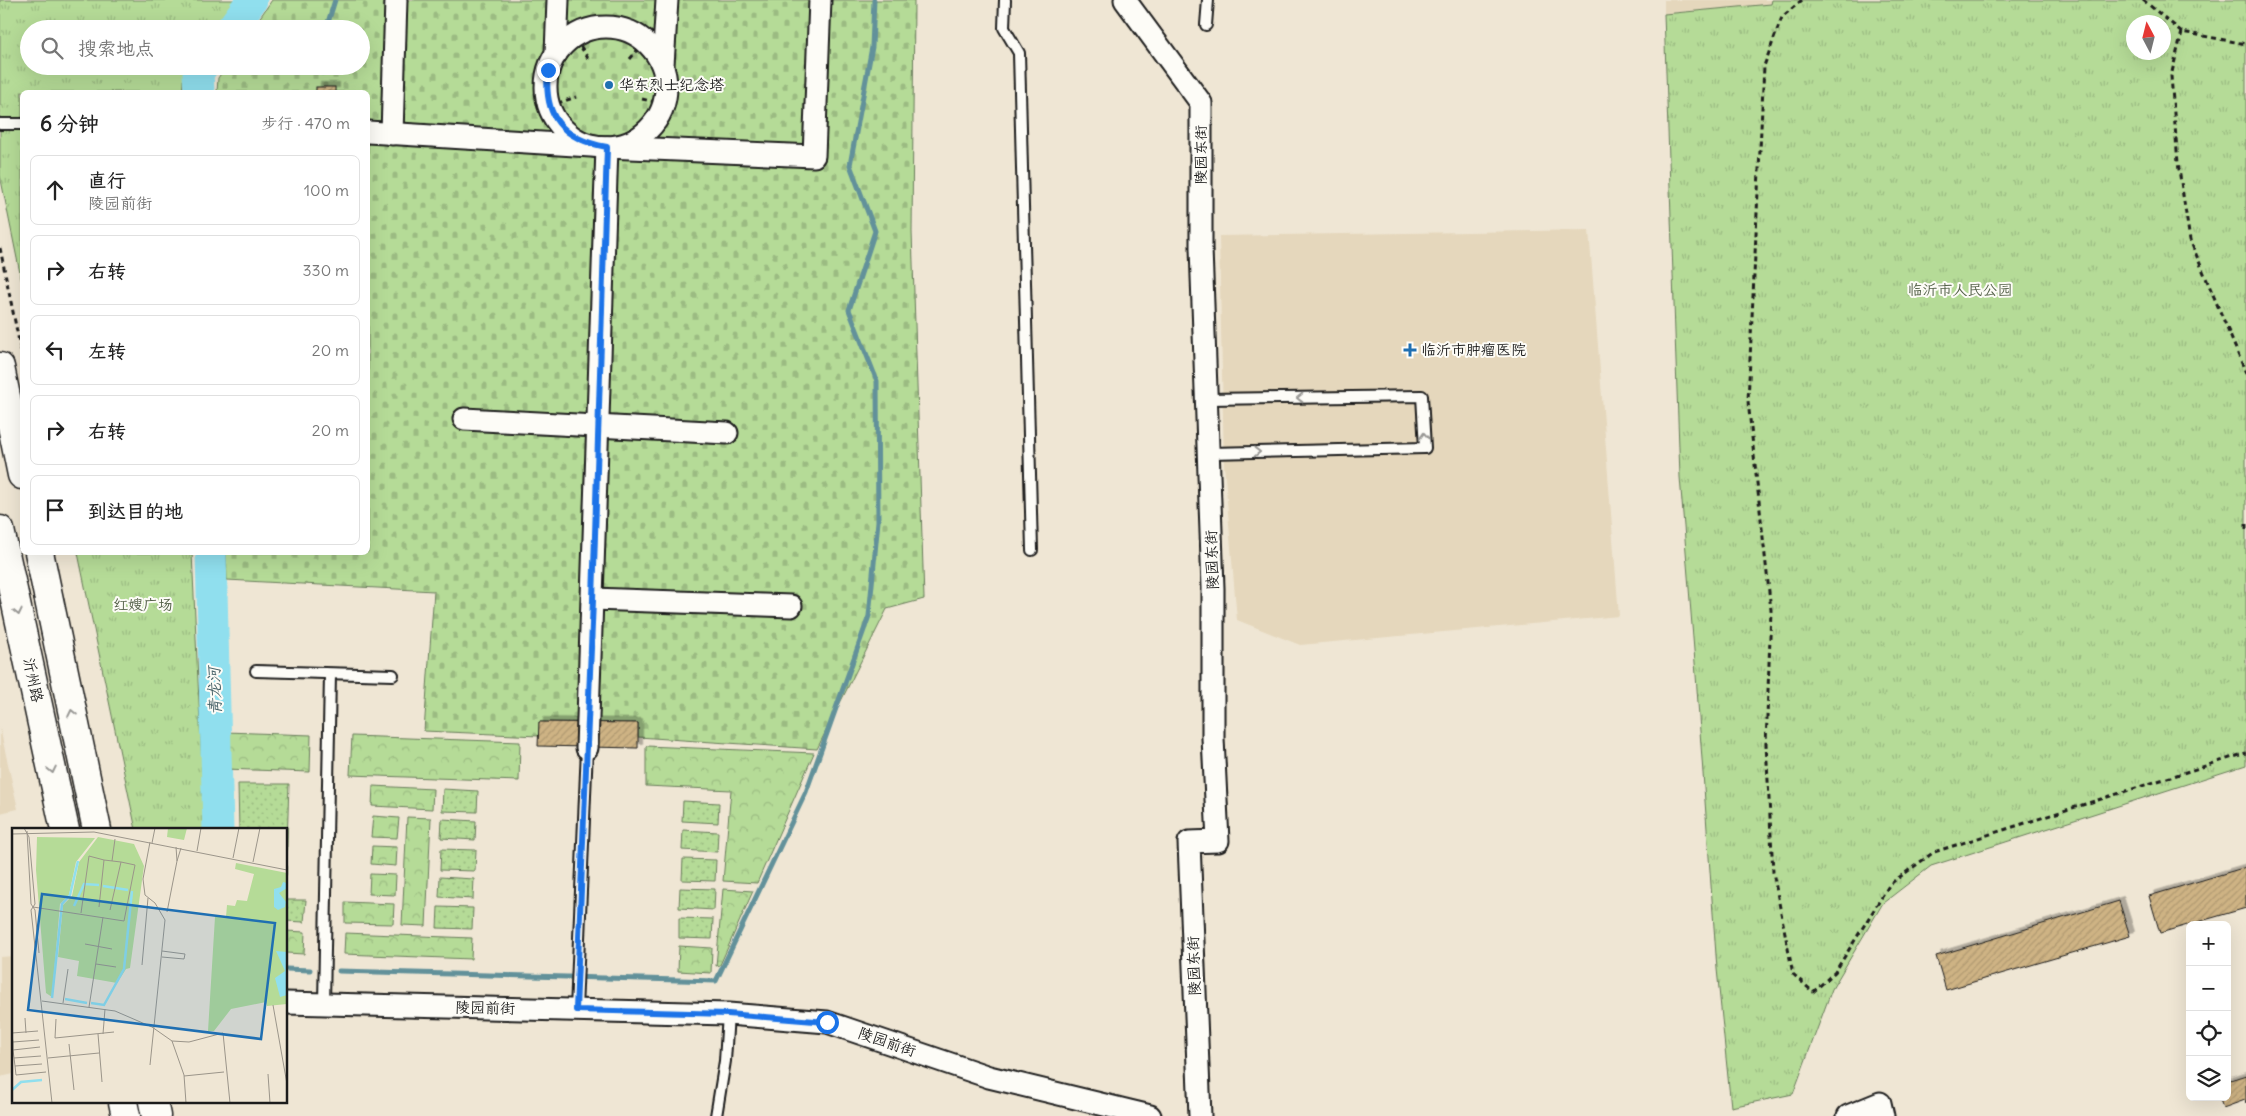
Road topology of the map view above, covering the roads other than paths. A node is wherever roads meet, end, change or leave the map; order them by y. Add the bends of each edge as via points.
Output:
1 (396, 0) edge
2 (558, 0) edge
3 (668, 0) edge
4 (820, 0) edge
5 (1005, 0) edge
6 (1125, 0) edge
7 (1208, 0) edge
8 (1206, 25) dead end
9 (556, 54) junction
10 (663, 65) junction
11 (0, 124) edge
12 (20, 124) edge
13 (370, 132) edge
14 (392, 134) junction
15 (607, 147) junction
16 (0, 367) edge
17 (1207, 399) junction
18 (464, 419) dead end
19 (599, 426) junction
20 (727, 433) dead end
21 (1209, 453) junction
22 (20, 465) edge
23 (0, 530) edge
24 (1032, 550) dead end
25 (40, 555) edge
26 (593, 600) junction
27 (791, 606) dead end
28 (256, 671) dead end
29 (330, 674) junction
30 (393, 674) dead end
31 (587, 748) joint
32 (65, 828) edge
33 (96, 828) edge
34 (288, 1003) edge
35 (324, 1004) junction
36 (576, 1010) junction
37 (728, 1014) junction
38 (716, 1116) edge
39 (1150, 1116) edge
40 (1200, 1116) edge
41 (1848, 1116) edge
42 (1883, 1116) edge

1 - 14 street
2 - 9 street
3 - 10 street
4 - 15 street via 814,156
5 - 24 lane via 1004,28 1019,53
6 - 17 street, 陵园东街 via 1201,103 1201,248
7 - 8 lane
9 - 10 street via 575,36 604,27 640,36 654,49
9 - 15 street via 548,70 549,106 570,135 586,143
10 - 15 street via 667,85 664,104 655,122 641,136
11 - 12 lane
13 - 14 street
14 - 15 street
15 - 19 street
16 - 22 main road
17 - 21 street, 陵园东街
21 -> 17 lane via 1425,448 1422,396
18 - 19 street
19 - 20 street
19 - 26 street
21 - 40 street, 陵园东街 via 1213,738 1218,841 1188,842
23 -> 32 main road, 沂州路
33 -> 25 main road
26 - 27 street
26 - 31 street
28 - 29 lane
29 - 30 lane
29 - 35 lane
31 - 36 lane
34 - 35 street, 陵园前街
35 - 36 street, 陵园前街
36 - 37 street, 陵园前街
37 - 38 lane via 725,1061
37 - 39 street, 陵园前街 via 827,1022 990,1077
41 - 42 street via 1880,1103

